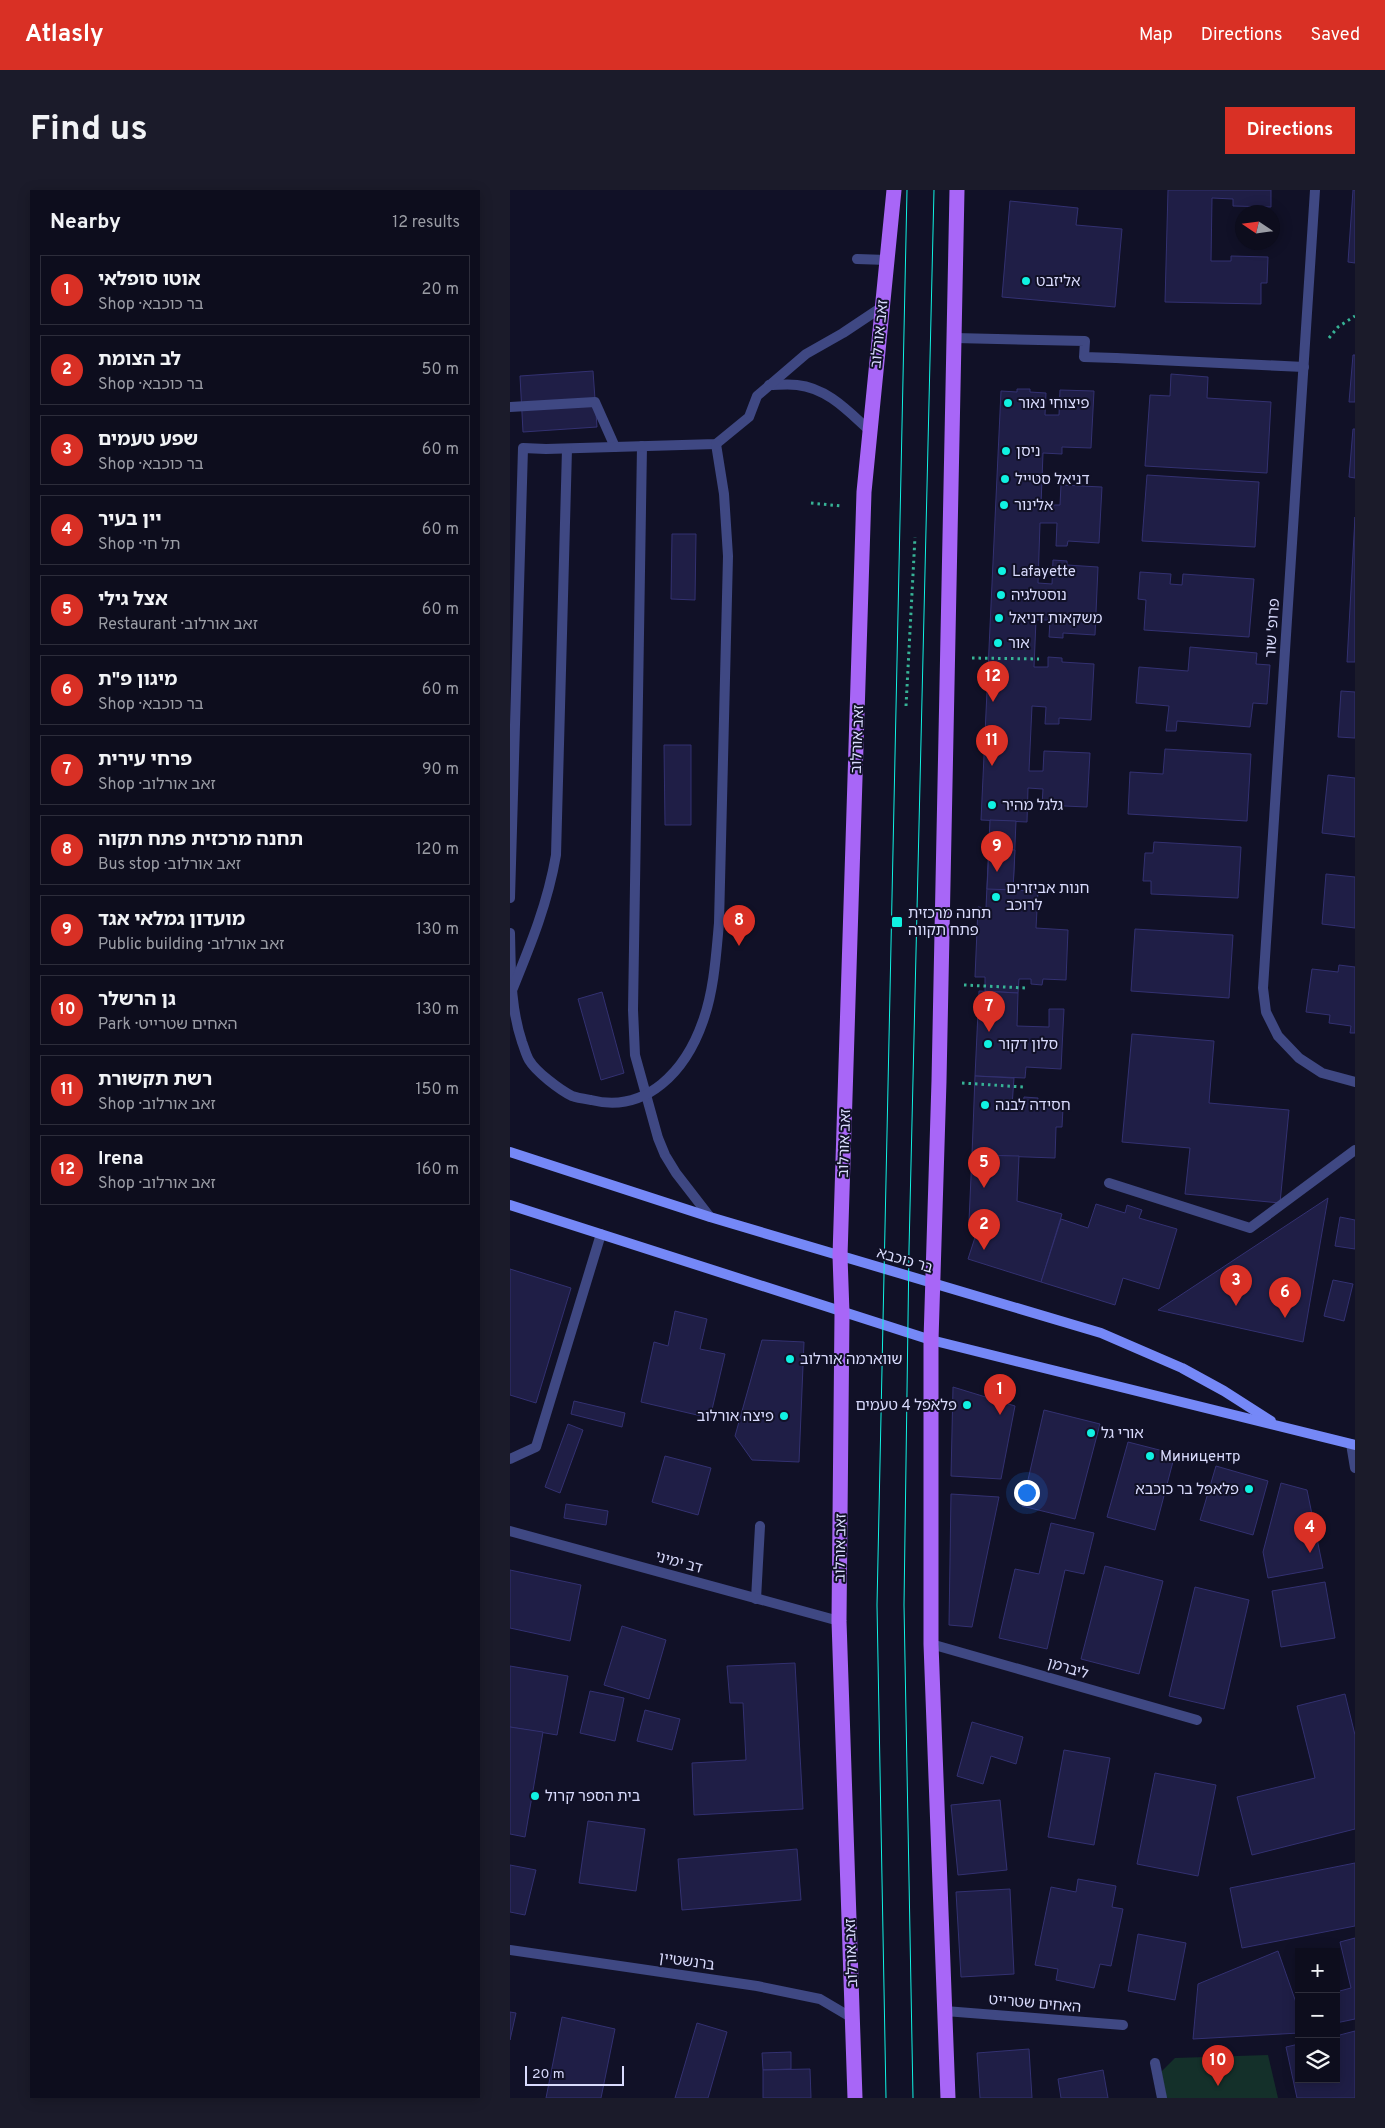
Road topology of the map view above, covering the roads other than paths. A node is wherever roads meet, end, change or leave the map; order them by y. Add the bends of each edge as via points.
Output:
1 (894, 190) edge
2 (958, 190) edge
3 (1315, 190) edge
4 (857, 259) dead end
5 (887, 260) junction
6 (882, 307) junction
7 (955, 338) junction
8 (1304, 367) junction
9 (769, 385) junction
10 (510, 406) edge
11 (870, 430) junction
12 (716, 444) junction
13 (642, 446) junction
14 (615, 447) junction
15 (567, 449) junction
16 (510, 898) edge
17 (510, 933) edge
18 (510, 994) edge
19 (1355, 1082) edge
20 (645, 1096) junction
21 (1355, 1150) edge
22 (510, 1152) edge
23 (1109, 1183) dead end
24 (510, 1205) edge
25 (710, 1217) junction
26 (601, 1234) junction
27 (840, 1256) junction
28 (933, 1284) junction
29 (842, 1313) junction
30 (931, 1340) junction
31 (1278, 1426) junction
32 (1353, 1445) edge
33 (510, 1459) edge
34 (1355, 1468) edge
35 (760, 1526) dead end
36 (510, 1531) edge
37 (756, 1599) junction
38 (839, 1621) junction
39 (931, 1644) junction
40 (1197, 1720) dead end
41 (510, 1950) edge
42 (945, 2011) junction
43 (854, 2019) junction
44 (1122, 2025) dead end
45 (1155, 2063) dead end
46 (855, 2098) edge
47 (948, 2098) edge
48 (1162, 2098) edge

1 - 5 main road, זאב אורלוב
2 - 7 main road
3 - 8 street, פרופ' שור
4 - 5 street
5 - 6 main road, זאב אורלוב
6 - 9 street via 806,354
6 - 11 main road, זאב אורלוב
7 - 8 street via 1085,341 1084,357
7 - 28 main road
8 - 19 street, פרופ' שור via 1263,988 1266,1012 1278,1036 1298,1058 1322,1072
9 - 11 street via 798,385 819,391 838,402
9 - 12 street via 757,396 749,417
10 - 14 street via 595,402
11 - 27 main road, זאב אורלוב via 864,492
12 - 13 street
12 - 20 street via 724,494 728,556 720,924 714,977 703,1021 686,1055 668,1079
13 - 14 street
13 - 20 street via 633,1010 635,1055
14 - 15 street
15 - 16 street via 523,448
15 - 18 street via 556,855 550,888 535,935
17 - 18 street
18 - 20 street via 529,1060 549,1080 572,1095 604,1103 632,1101
20 - 25 street via 665,1155
21 - 23 street via 1250,1228
22 - 25 street, בר כוכבא
24 - 26 street, בר כוכבא
25 - 27 street, בר כוכבא
26 - 29 street, בר כוכבא
26 - 33 street via 536,1447
27 - 28 street, בר כוכבא
27 - 29 main road, זאב אורלוב
28 - 30 main road
28 - 31 street, בר כוכבא via 1101,1334 1182,1368
29 - 30 street, בר כוכבא
29 - 38 main road, זאב אורלוב
30 - 31 street, בר כוכבא
30 - 39 main road
31 - 32 street, בר כוכבא
32 - 34 street
35 - 37 street
36 - 37 street, דב ימיני
37 - 38 street, דב ימיני
38 - 43 main road, זאב אורלוב
39 - 40 street, ליברמן
39 - 42 main road
41 - 43 street, ברנשטיין via 757,1986 820,1999
42 - 44 street, האחים שטרייט
42 - 47 main road
43 - 46 main road, זאב אורלוב
45 - 48 street

